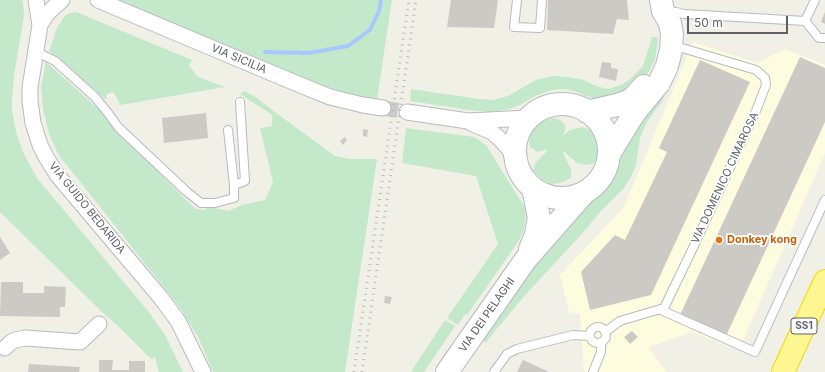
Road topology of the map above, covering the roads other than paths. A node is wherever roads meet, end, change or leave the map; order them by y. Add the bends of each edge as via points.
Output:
1 (36, 0) edge
2 (62, 0) edge
3 (98, 0) edge
4 (517, 0) edge
5 (542, 0) edge
6 (815, 0) edge
7 (662, 6) edge
8 (805, 21) junction
9 (40, 25) junction
10 (825, 38) edge
11 (672, 44) junction
12 (35, 52) junction
13 (240, 102) dead end
14 (384, 108) tunnel mouth
15 (407, 112) tunnel mouth
16 (587, 112) junction
17 (529, 118) junction
18 (468, 121) junction
19 (228, 130) dead end
20 (609, 154) junction
21 (516, 162) junction
22 (234, 185) junction
23 (533, 188) junction
24 (584, 193) junction
25 (825, 200) edge
26 (526, 259) junction
27 (825, 281) edge
28 (661, 310) junction
29 (825, 314) edge
30 (100, 324) dead end
31 (605, 332) junction
32 (590, 336) junction
33 (600, 342) junction
34 (2, 348) edge
35 (203, 372) edge
36 (447, 372) edge
37 (494, 372) edge
38 (593, 372) edge
39 (783, 372) edge
40 (798, 372) edge

1 - 9 street, VIA GUIDO BEDARIDA
2 - 9 street, VIA GUIDO BEDARIDA via 54,6
3 - 14 street, VIA SICILIA via 330,97
4 - 5 lane via 514,27 540,28
6 - 8 lane
7 - 8 lane via 684,14
7 - 11 street via 671,28
7 - 16 street via 662,41 659,58 646,84 626,102
8 - 10 lane via 819,38
9 - 12 street, VIA GUIDO BEDARIDA
11 - 20 street via 667,66 659,83 635,112
11 - 28 lane, VIA DOMENICO CIMAROSA via 756,70 765,78 766,85 693,248
12 - 22 lane via 61,66 95,97 118,128 201,203 215,204 234,198
12 - 35 street, VIA GUIDO BEDARIDA via 30,87 31,112 46,157 58,176 178,321
13 - 22 lane via 245,181
15 - 18 street
16 - 17 street via 566,104 550,106
16 - 20 street via 602,125
17 - 18 street
17 - 21 street via 517,137
18 - 21 street via 492,132 509,149
19 - 22 lane
20 - 24 street via 601,177
21 - 23 street via 519,171
23 - 24 street via 545,195 558,198
23 - 26 street, VIA DEI PELAGHI via 539,218
24 - 26 street, VIA DEI PELAGHI
25 - 28 lane via 755,352
26 - 36 street, VIA DEI PELAGHI
27 - 39 highway, SS1
28 - 31 lane via 620,321
29 - 40 highway, SS1
30 - 34 street via 80,342 26,338 15,340
31 - 32 lane via 603,328 594,328
31 - 33 lane via 604,340
32 - 33 lane via 594,342
32 - 37 lane via 573,335 517,349 507,354
33 - 38 lane via 601,352

